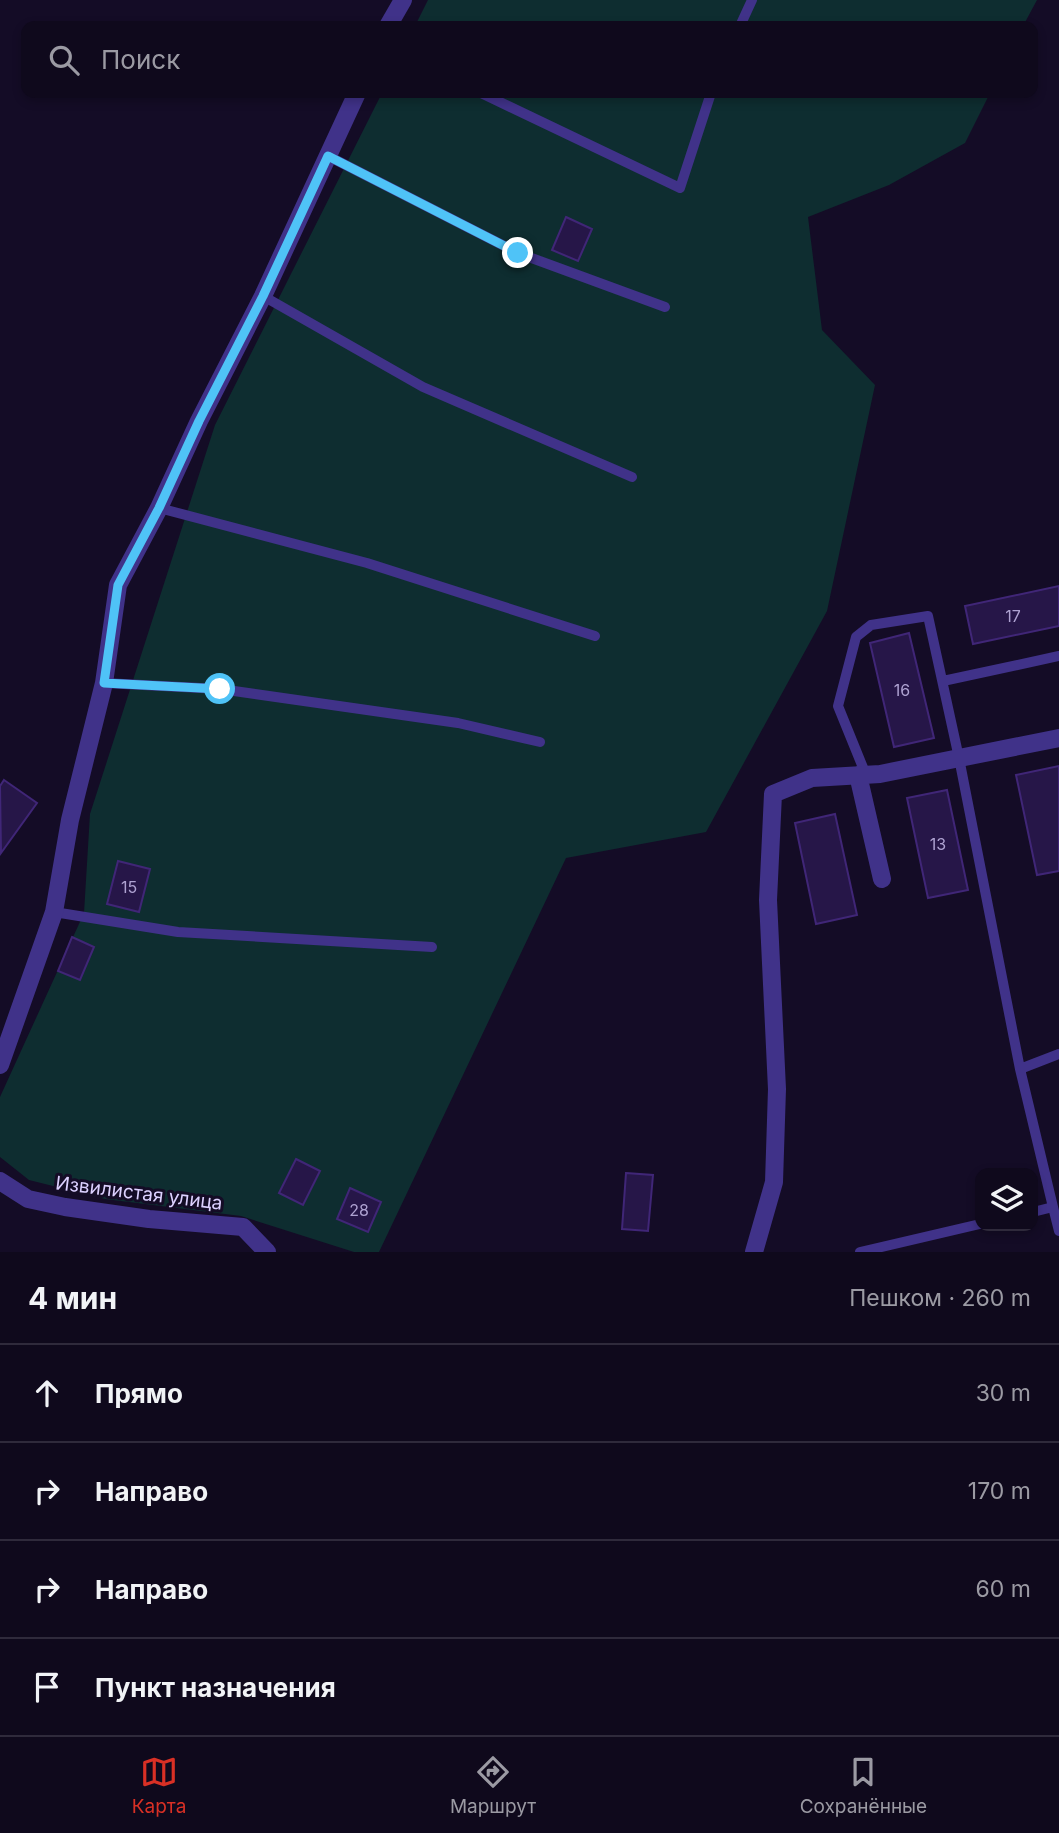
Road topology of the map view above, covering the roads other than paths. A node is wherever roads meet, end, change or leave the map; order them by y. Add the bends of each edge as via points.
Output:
1 (403, 0) edge
2 (752, 0) edge
3 (391, 21) edge
4 (742, 21) edge
5 (355, 98) edge
6 (491, 98) edge
7 (709, 98) edge
8 (328, 156) junction
9 (263, 296) junction
10 (665, 307) dead end
11 (632, 477) dead end
12 (159, 508) junction
13 (595, 636) dead end
14 (1059, 656) edge
15 (943, 681) junction
16 (104, 683) junction
17 (1059, 738) edge
18 (540, 742) dead end
19 (959, 758) junction
20 (862, 775) junction
21 (882, 878) dead end
22 (54, 912) junction
23 (432, 947) dead end
24 (1059, 1055) edge
25 (0, 1065) edge
26 (1020, 1069) junction
27 (0, 1181) edge
28 (1054, 1207) junction
29 (1038, 1211) edge
30 (975, 1225) edge
31 (1059, 1231) edge
32 (267, 1252) edge
33 (754, 1252) edge
34 (860, 1252) edge

1 - 3 street
2 - 4 lane
5 - 8 street
6 - 7 lane via 680,188
8 - 9 street
8 - 10 lane via 518,253
9 - 11 lane via 423,387
9 - 12 street
12 - 13 lane via 367,563
12 - 16 street via 118,585
14 - 15 lane
15 - 19 lane
15 - 20 lane via 928,616 871,625 856,637 838,706
16 - 18 lane via 220,689 458,723
16 - 22 street via 70,820
17 - 19 street
19 - 20 street
19 - 26 lane
20 - 21 street
20 - 33 street via 812,778 773,794 768,900 778,1089 774,1182
22 - 23 lane via 178,932
22 - 25 street
24 - 26 lane
26 - 28 lane
27 - 32 street, Извилистая улица via 27,1199 65,1208 243,1227
28 - 29 lane
28 - 31 lane
30 - 34 lane

